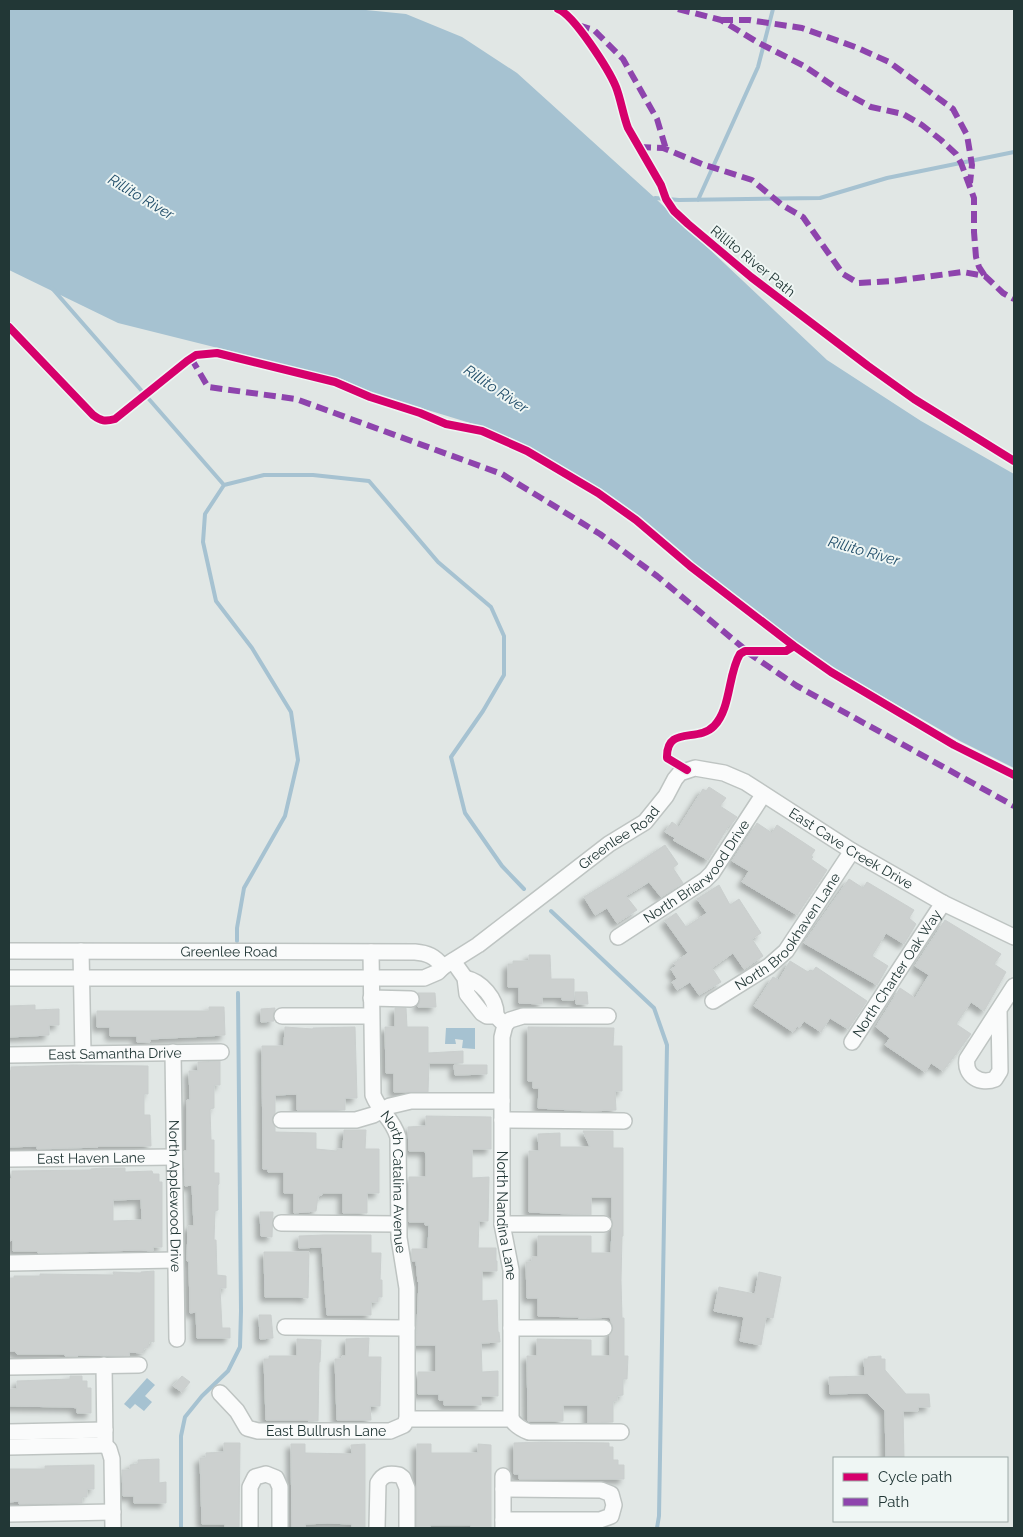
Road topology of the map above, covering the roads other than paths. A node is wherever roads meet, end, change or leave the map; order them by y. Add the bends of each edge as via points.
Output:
1 (687, 770) joint
2 (763, 795) junction
3 (852, 851) junction
4 (943, 903) junction
5 (618, 937) dead end
6 (1014, 937) edge
7 (9, 951) edge
8 (81, 951) junction
9 (371, 952) junction
10 (448, 964) junction
11 (9, 978) edge
12 (82, 978) junction
13 (371, 979) junction
14 (1014, 986) edge
15 (371, 998) junction
16 (411, 999) dead end
17 (713, 1001) dead end
18 (999, 1010) dead end
19 (282, 1016) dead end
20 (371, 1016) junction
21 (608, 1016) dead end
22 (501, 1021) junction
23 (852, 1042) dead end
24 (173, 1052) junction
25 (221, 1052) dead end
26 (83, 1054) junction
27 (9, 1055) edge
28 (502, 1101) junction
29 (382, 1110) junction
30 (281, 1120) dead end
31 (502, 1120) junction
32 (624, 1121) dead end
33 (174, 1157) junction
34 (9, 1159) edge
35 (281, 1223) dead end
36 (398, 1224) junction
37 (502, 1224) junction
38 (604, 1224) dead end
39 (175, 1260) junction
40 (9, 1263) edge
41 (285, 1327) dead end
42 (407, 1328) junction
43 (511, 1328) junction
44 (604, 1328) dead end
45 (177, 1339) dead end
46 (139, 1365) dead end
47 (104, 1366) junction
48 (9, 1367) edge
49 (220, 1393) dead end
50 (408, 1419) junction
51 (511, 1419) junction
52 (9, 1432) edge
53 (621, 1432) dead end
54 (105, 1438) junction
55 (9, 1448) edge
56 (112, 1512) junction
57 (9, 1514) edge
58 (503, 1524) edge
59 (113, 1528) edge
60 (250, 1528) edge
61 (280, 1528) edge
62 (377, 1528) edge
63 (407, 1528) edge

1 - 2 street, East Cave Creek Drive via 695,768 724,773
1 - 10 street, Greenlee Road via 675,779 645,822 609,844 478,945
2 - 3 street, East Cave Creek Drive
2 - 5 street, North Briarwood Drive via 705,880
3 - 4 street, East Cave Creek Drive
3 - 17 street, North Brookhaven Lane via 786,951 769,966
4 - 6 street, East Cave Creek Drive
4 - 23 street, North Charter Oak Way
7 - 8 street, Greenlee Road
8 - 9 street, Greenlee Road
8 - 12 street
9 - 10 street, Greenlee Road via 423,953
9 - 13 street, North Catalina Avenue
10 - 13 street, Greenlee Road via 424,978
10 - 22 street via 464,978 466,994 482,1013
11 - 12 street, Greenlee Road
12 - 13 street, Greenlee Road
12 - 26 street
13 - 15 street, North Catalina Avenue
14 - 18 street
15 - 16 street
15 - 20 street, North Catalina Avenue
19 - 20 street
20 - 29 street, North Catalina Avenue via 371,1086 376,1103
21 - 22 street via 523,1016
22 - 28 street, North Nandina Lane
24 - 25 street, East Samantha Drive
24 - 26 street, East Samantha Drive
24 - 33 street, North Applewood Drive
26 - 27 street, East Samantha Drive
28 - 29 street via 411,1101
28 - 31 street, North Nandina Lane
29 - 30 street via 356,1120
29 - 36 street, North Catalina Avenue via 395,1126 398,1137
31 - 32 street
31 - 37 street, North Nandina Lane
33 - 34 street, East Haven Lane
33 - 39 street, North Applewood Drive
35 - 36 street
36 - 42 street, North Catalina Avenue via 406,1278
37 - 38 street
37 - 43 street, North Nandina Lane via 510,1260
39 - 40 street
39 - 45 street, North Applewood Drive
41 - 42 street
42 - 50 street, North Catalina Avenue
43 - 44 street
43 - 51 street, North Nandina Lane
46 - 47 street
47 - 48 street
47 - 54 street
49 - 50 street, East Bullrush Lane via 238,1411 247,1428 258,1431 390,1431 404,1425
50 - 51 street
51 - 53 street via 521,1430 529,1432
52 - 54 street
54 - 55 street
54 - 56 street via 112,1459
56 - 57 street
56 - 59 street
58 - 58 street via 503,1483 601,1490 611,1494 614,1505 611,1516 600,1520
60 - 61 street via 250,1487 255,1477 266,1474 276,1478 280,1487
62 - 63 street via 378,1483 386,1474 392,1473 399,1474 406,1483

